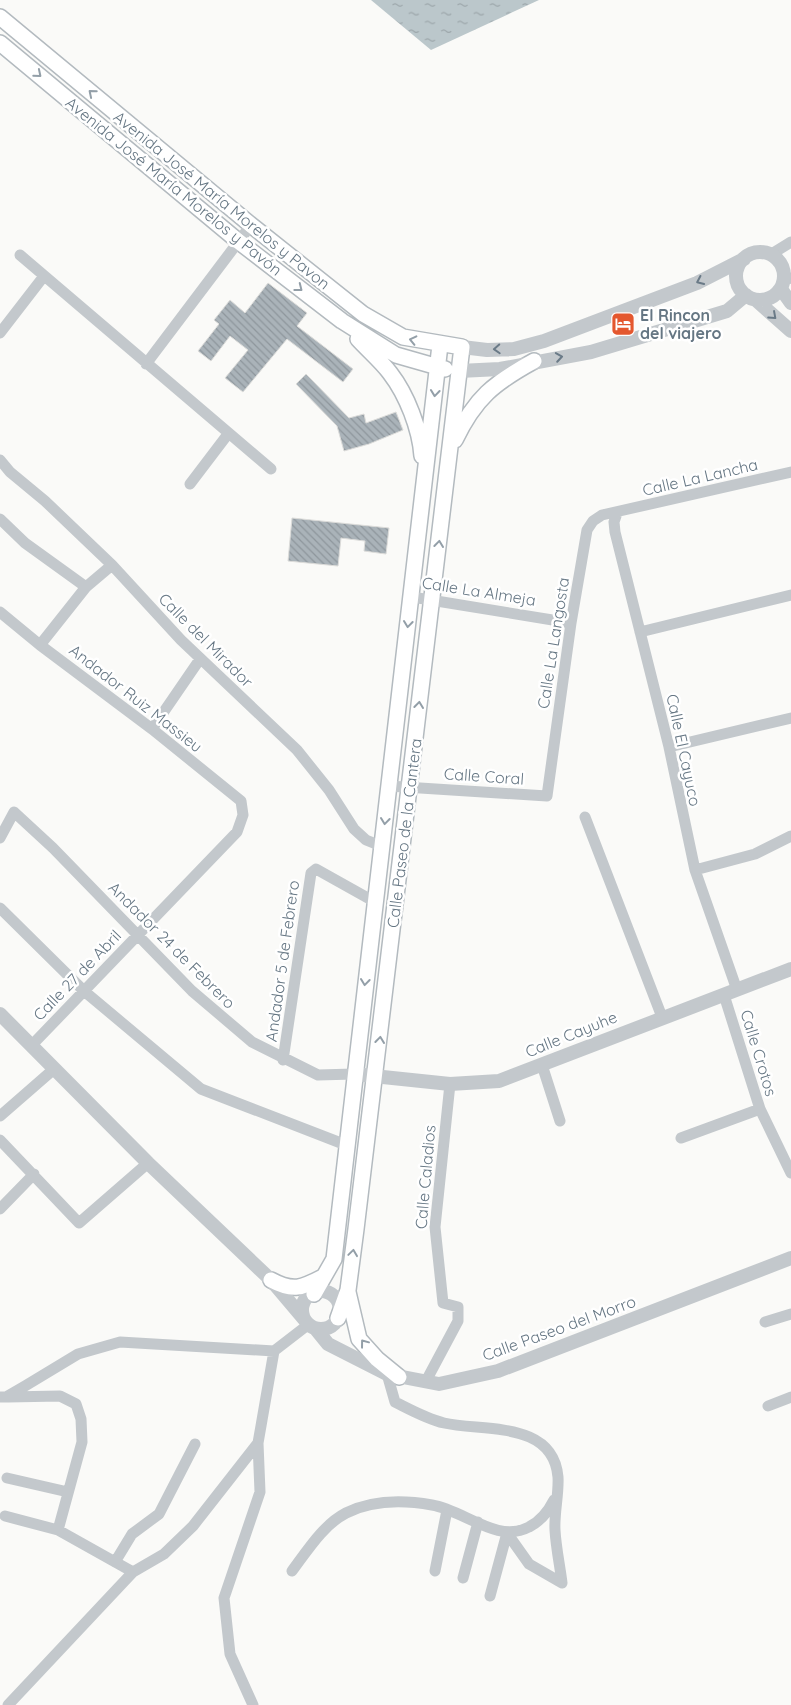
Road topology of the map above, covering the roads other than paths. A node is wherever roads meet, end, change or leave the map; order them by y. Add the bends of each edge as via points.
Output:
1 (0, 17) edge
2 (0, 43) edge
3 (251, 225) junction
4 (238, 241) junction
5 (791, 242) edge
6 (770, 254) junction
7 (20, 255) dead end
8 (744, 259) junction
9 (44, 276) junction
10 (785, 283) edge
11 (751, 298) junction
12 (791, 303) edge
13 (342, 321) junction
14 (791, 331) edge
15 (0, 333) edge
16 (440, 345) junction
17 (462, 347) junction
18 (534, 361) junction
19 (146, 364) junction
20 (437, 368) junction
21 (459, 371) junction
22 (228, 434) junction
23 (450, 450) junction
24 (0, 460) edge
25 (270, 469) dead end
26 (791, 472) edge
27 (190, 484) dead end
28 (425, 488) junction
29 (617, 513) junction
30 (0, 519) edge
31 (112, 565) junction
32 (86, 587) junction
33 (791, 595) edge
34 (412, 597) junction
35 (432, 600) junction
36 (0, 612) edge
37 (571, 623) junction
38 (640, 632) junction
39 (40, 645) junction
40 (200, 659) junction
41 (791, 718) edge
42 (152, 729) junction
43 (669, 747) junction
44 (389, 786) junction
45 (410, 788) junction
46 (547, 796) joint
47 (243, 815) joint
48 (585, 816) dead end
49 (791, 836) edge
50 (0, 838) edge
51 (382, 846) junction
52 (695, 870) junction
53 (375, 902) junction
54 (0, 908) edge
55 (138, 935) junction
56 (791, 969) edge
57 (84, 990) junction
58 (730, 993) junction
59 (0, 1014) edge
60 (662, 1017) junction
61 (31, 1046) junction
62 (284, 1060) junction
63 (542, 1065) junction
64 (54, 1069) junction
65 (354, 1074) junction
66 (376, 1075) junction
67 (450, 1084) junction
68 (760, 1109) junction
69 (0, 1116) edge
70 (560, 1121) dead end
71 (681, 1138) dead end
72 (0, 1140) edge
73 (346, 1145) junction
74 (148, 1163) junction
75 (791, 1173) edge
76 (34, 1174) junction
77 (0, 1209) edge
78 (791, 1258) edge
79 (324, 1276) junction
80 (271, 1280) junction
81 (348, 1290) junction
82 (314, 1294) junction
83 (791, 1314) edge
84 (338, 1318) junction
85 (766, 1322) dead end
86 (309, 1324) junction
87 (274, 1351) junction
88 (392, 1373) junction
89 (426, 1382) junction
90 (3, 1397) edge
91 (791, 1397) edge
92 (768, 1406) dead end
93 (258, 1443) junction
94 (195, 1444) dead end
95 (7, 1478) dead end
96 (68, 1492) junction
97 (556, 1494) junction
98 (448, 1510) junction
99 (5, 1516) dead end
100 (478, 1522) junction
101 (58, 1530) junction
102 (507, 1533) junction
103 (115, 1562) junction
104 (292, 1571) dead end
105 (434, 1571) dead end
106 (133, 1572) junction
107 (462, 1578) dead end
108 (490, 1596) dead end
109 (8, 1705) edge
110 (253, 1705) edge

3 -> 1 main road, Avenida José María Morelos y Pavon
2 -> 4 main road, Avenida José María Morelos y Pavón
3 - 4 street
16 -> 3 main road, Avenida José María Morelos y Pavon via 387,330
4 -> 13 main road, Avenida José María Morelos y Pavón
4 - 19 street
5 - 6 street
6 - 8 street via 756,253
6 - 10 street via 780,263
7 - 9 street
8 - 11 street via 740,265 738,285
8 -> 17 street via 696,283 544,342 514,349
9 - 15 street
9 - 19 street
10 - 11 street via 770,298
10 - 12 street
11 -> 14 street
18 -> 11 street via 591,352 727,310
13 - 20 main road, Avenida José María Morelos y Pavón via 396,355
13 - 28 main road via 390,373 407,403 421,442
16 - 17 main road, Avenida José María Morelos y Pavon
16 - 20 main road, Calle Paseo de la Cantera
17 - 21 main road, Calle Paseo de la Cantera
18 - 21 street via 500,369
18 - 23 main road via 485,393 464,421
19 - 22 street
20 - 21 main road, Avenida José María Morelos y Pavón
20 -> 28 main road, Calle Paseo de la Cantera
21 - 23 main road, Calle Paseo de la Cantera
22 - 25 street
22 - 27 street
35 -> 23 main road, Calle Paseo de la Cantera
24 - 31 street, Calle del Mirador
26 - 29 street, Calle La Lancha
28 - 34 main road, Calle Paseo de la Cantera
29 - 37 street, Calle La Langosta via 602,515 587,530
29 - 38 street, Calle El Cayuco via 615,532
30 - 32 street via 25,543
31 - 32 street
31 - 40 street, Calle del Mirador
32 - 39 street
33 - 38 street
34 - 35 street, Calle La Almeja
34 -> 44 main road, Calle Paseo de la Cantera
35 - 37 street, Calle La Almeja
45 -> 35 main road, Calle Paseo de la Cantera
36 - 39 street, Andador Ruiz Massieu
37 - 46 street, Calle La Langosta
38 - 43 street, Calle El Cayuco
39 - 42 street, Andador Ruiz Massieu
40 - 42 street
40 - 51 street, Calle del Mirador via 297,750 329,790 354,830 366,840
41 - 43 street
42 - 47 street, Andador Ruiz Massieu via 241,802
43 - 52 street, Calle El Cayuco
44 - 45 street, Calle Coral
44 -> 51 main road, Calle Paseo de la Cantera
45 - 46 street, Calle Coral
66 -> 45 main road, Calle Paseo de la Cantera
47 - 55 street, Calle 27 de Abril via 237,832
48 - 60 street
49 - 52 street via 755,854
50 - 55 street, Andador 24 de Febrero via 14,812 54,848
51 - 53 main road, Calle Paseo de la Cantera
52 - 58 street, Calle El Cayuco
53 - 62 street, Andador 5 de Febrero via 316,869 311,873
53 -> 65 main road, Calle Paseo de la Cantera
54 - 57 street
55 - 57 street, Calle 27 de Abril
55 - 62 street, Andador 24 de Febrero via 192,991 252,1042
56 - 58 street, Calle Cayuhe
57 - 61 street, Calle 27 de Abril
57 - 73 street via 201,1089
58 - 60 street, Calle Cayuhe
58 - 68 street, Calle Crotos
59 - 61 street, Calle Paseo del Morro
60 - 63 street, Calle Cayuhe
61 - 64 street, Calle Paseo del Morro
62 - 65 street, Andador 24 de Febrero via 318,1075
63 - 67 street, Calle Cayuhe via 499,1081
63 - 70 street
64 - 69 street
64 - 74 street, Calle Paseo del Morro
65 - 66 street, Calle Cayuhe
65 - 73 main road, Calle Paseo de la Cantera
66 - 67 street, Calle Cayuhe
81 -> 66 main road, Calle Paseo de la Cantera
67 - 89 street, Calle Caladios via 435,1227 443,1303 458,1307 458,1321
68 - 71 street
68 - 75 street, Calle Crotos
72 - 76 street
73 - 79 main road, Calle Paseo de la Cantera via 334,1259
74 - 76 street via 79,1222
74 - 80 street, Calle Paseo del Morro
76 - 77 street
78 - 89 street, Calle Paseo del Morro via 498,1371 439,1384
79 - 80 main road via 303,1287 284,1287
79 - 82 main road, Calle Paseo de la Cantera
80 - 86 street, Calle Paseo del Morro
81 - 84 main road, Calle Paseo de la Cantera
88 -> 81 main road via 360,1339
82 - 84 street via 325,1292 336,1299
82 - 86 street via 303,1305
83 - 85 street
84 - 86 street via 331,1326 320,1329
86 - 87 street
86 - 88 street, Calle Paseo del Morro via 328,1344
87 - 90 street via 120,1342 78,1354
87 - 93 street
88 - 89 street, Calle Paseo del Morro
88 - 97 street via 396,1402 419,1414 445,1423 528,1435 543,1445 553,1459 558,1476
90 - 96 street via 60,1396 76,1404 81,1419 82,1442
91 - 92 street
93 - 106 street via 193,1526 164,1554
93 - 110 street via 260,1492 224,1598 230,1654
94 - 103 street via 158,1514 132,1534
95 - 96 street
96 - 101 street
97 - 102 street via 550,1510 537,1523 522,1531
97 - 102 street via 554,1530 562,1583 529,1564
98 - 100 street
98 - 104 street via 434,1505 388,1501 346,1513 319,1535
98 - 105 street
99 - 101 street
100 - 102 street
100 - 107 street
101 - 103 street
102 - 108 street
103 - 106 street
106 - 109 street

